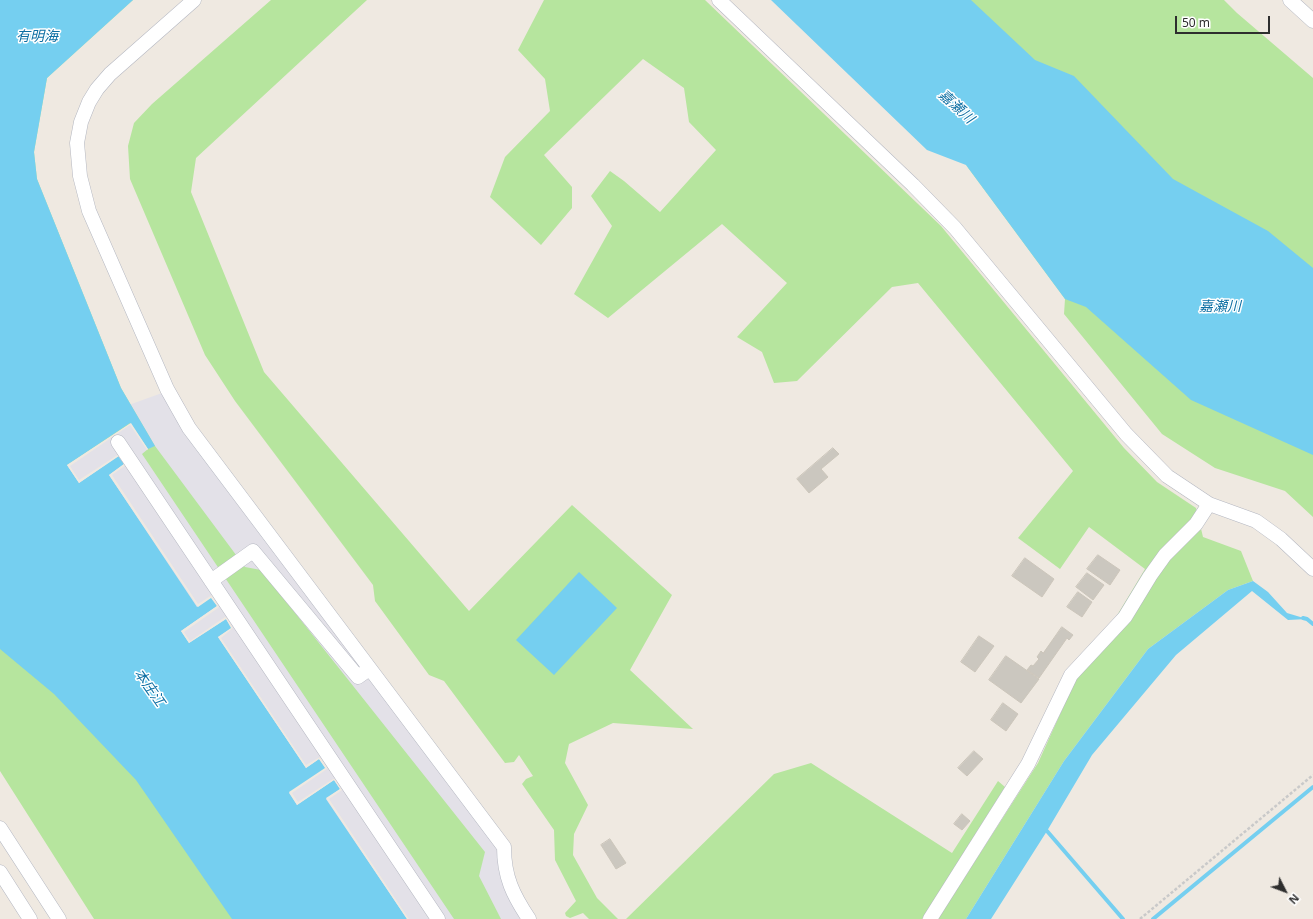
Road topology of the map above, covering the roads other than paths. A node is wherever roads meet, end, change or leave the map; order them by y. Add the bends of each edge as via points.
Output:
1 (194, 0) edge
2 (719, 0) edge
3 (1290, 0) edge
4 (1313, 21) edge
5 (118, 442) dead end
6 (1209, 504) junction
7 (1313, 569) edge
8 (211, 581) junction
9 (365, 672) dead end
10 (0, 828) edge
11 (0, 872) edge
12 (30, 919) edge
13 (59, 919) edge
14 (438, 919) edge
15 (529, 919) edge
16 (930, 919) edge

1 - 15 street via 110,74 89,102 77,142 80,176 89,211 167,389 190,428 504,847 508,879 515,898
2 - 6 street via 955,228 1126,434 1167,476
3 - 4 street
5 - 8 street
6 - 7 street via 1256,521 1281,539
6 - 16 street via 1196,524 1165,555 1126,617 1071,675 1028,764
8 - 9 street via 253,551 358,677
8 - 14 street
10 - 13 street
11 - 12 street

